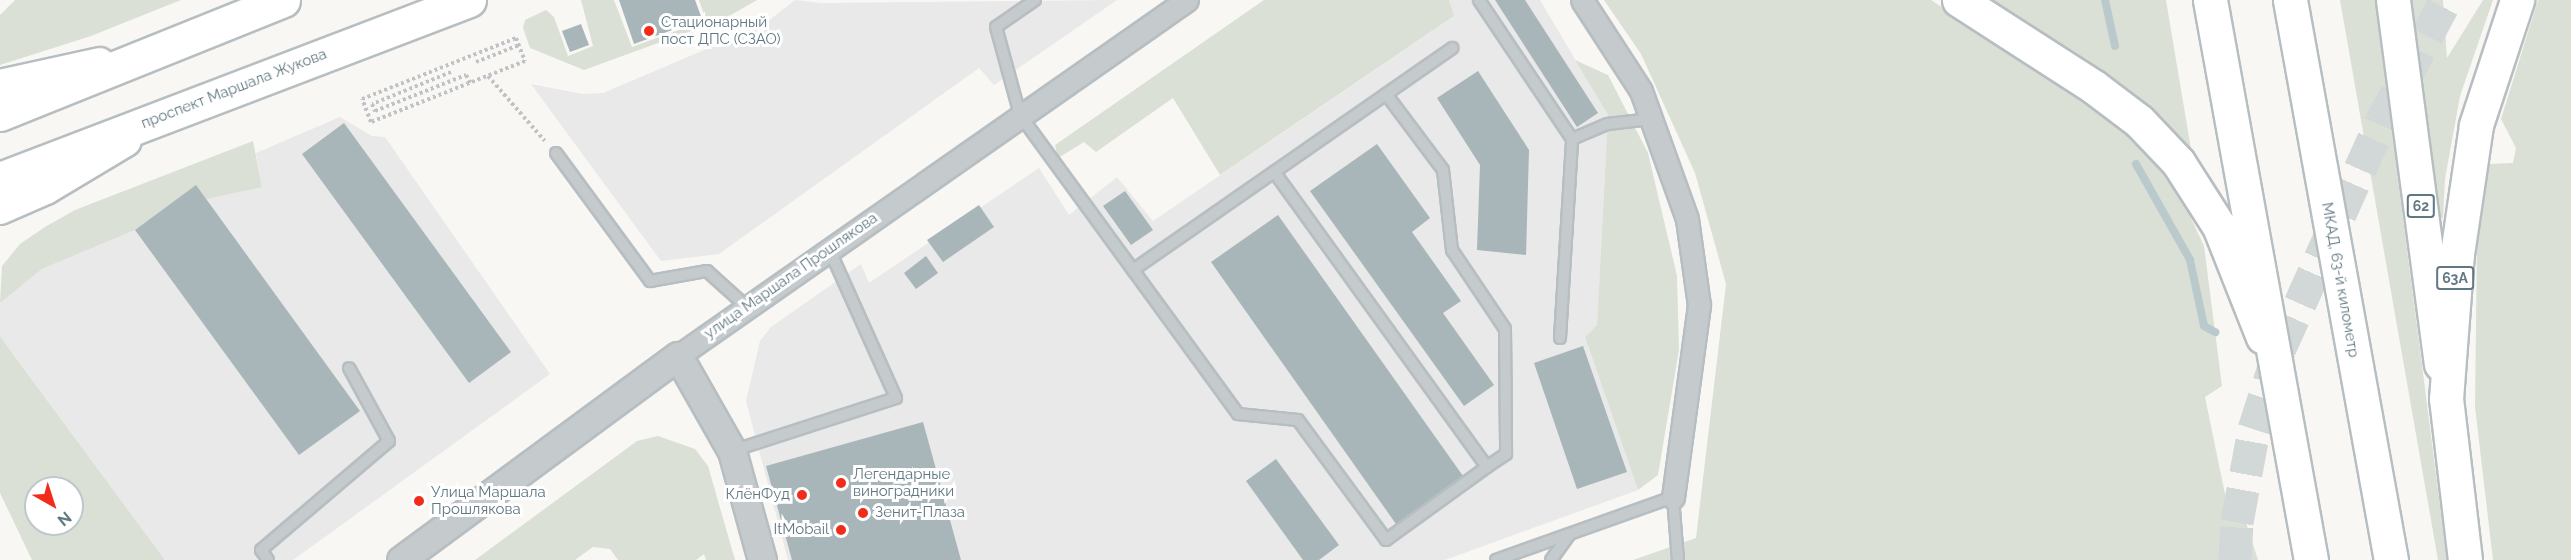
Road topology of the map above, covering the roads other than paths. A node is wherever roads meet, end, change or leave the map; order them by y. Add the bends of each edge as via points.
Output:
1 (283, 0) edge
2 (469, 0) edge
3 (1035, 0) edge
4 (1187, 0) edge
5 (1479, 0) edge
6 (1582, 0) edge
7 (1959, 0) edge
8 (2210, 0) edge
9 (2290, 0) edge
10 (2517, 0) edge
11 (2394, 6) edge
12 (1452, 48) dead end
13 (153, 51) junction
14 (0, 86) edge
15 (1386, 94) junction
16 (178, 110) junction
17 (0, 114) edge
18 (1020, 115) junction
19 (1651, 119) junction
20 (1572, 140) junction
21 (556, 153) road end
22 (1274, 172) junction
23 (0, 180) edge
24 (46, 189) junction
25 (0, 210) edge
26 (0, 230) edge
27 (829, 248) junction
28 (1133, 270) junction
29 (747, 307) junction
30 (1560, 338) dead end
31 (678, 356) junction
32 (350, 368) dead end
33 (2275, 368) junction
34 (2446, 399) junction
35 (732, 451) junction
36 (1488, 467) junction
37 (1673, 497) junction
38 (1570, 534) junction
39 (268, 560) edge
40 (401, 560) edge
41 (762, 560) edge
42 (1497, 560) edge
43 (1551, 560) edge
44 (1678, 560) edge
45 (2311, 560) edge
46 (2391, 560) edge
47 (2465, 560) edge

1 - 13 main road
2 - 16 main road, проспект Маршала Жукова
3 - 18 lane via 996,27
4 - 18 street, улица Маршала Прошлякова
5 - 20 lane
6 - 19 street via 1641,91
7 - 33 main road via 2094,87 2139,121 2178,162 2219,226
8 - 33 main road
9 - 46 main road, МКАД, 63-й километр
10 - 34 main road, 63A via 2494,61 2469,158
11 - 34 main road, 62
12 - 15 lane
13 - 14 main road
13 - 17 main road
15 - 22 lane
15 - 36 lane via 1443,170 1452,250 1505,329 1506,454
16 - 23 main road, проспект Маршала Жукова
16 - 24 main road
18 - 27 street, улица Маршала Прошлякова
18 - 28 lane
19 - 20 lane via 1608,124
19 - 37 street via 1687,219 1699,305
20 - 30 lane
21 - 29 lane via 650,281 707,271
22 - 28 lane
22 - 36 lane
24 - 25 main road
24 - 26 main road
27 - 29 street, улица Маршала Прошлякова
27 - 35 lane via 896,398
28 - 36 lane via 1238,414 1298,420 1386,540
29 - 31 street, улица Маршала Прошлякова
31 - 35 street
31 - 40 street, улица Маршала Прошлякова
32 - 39 lane via 389,441 261,550
33 - 45 main road
34 - 47 main road
35 - 41 street
37 - 38 lane
37 - 44 lane
38 - 42 lane
38 - 43 lane

